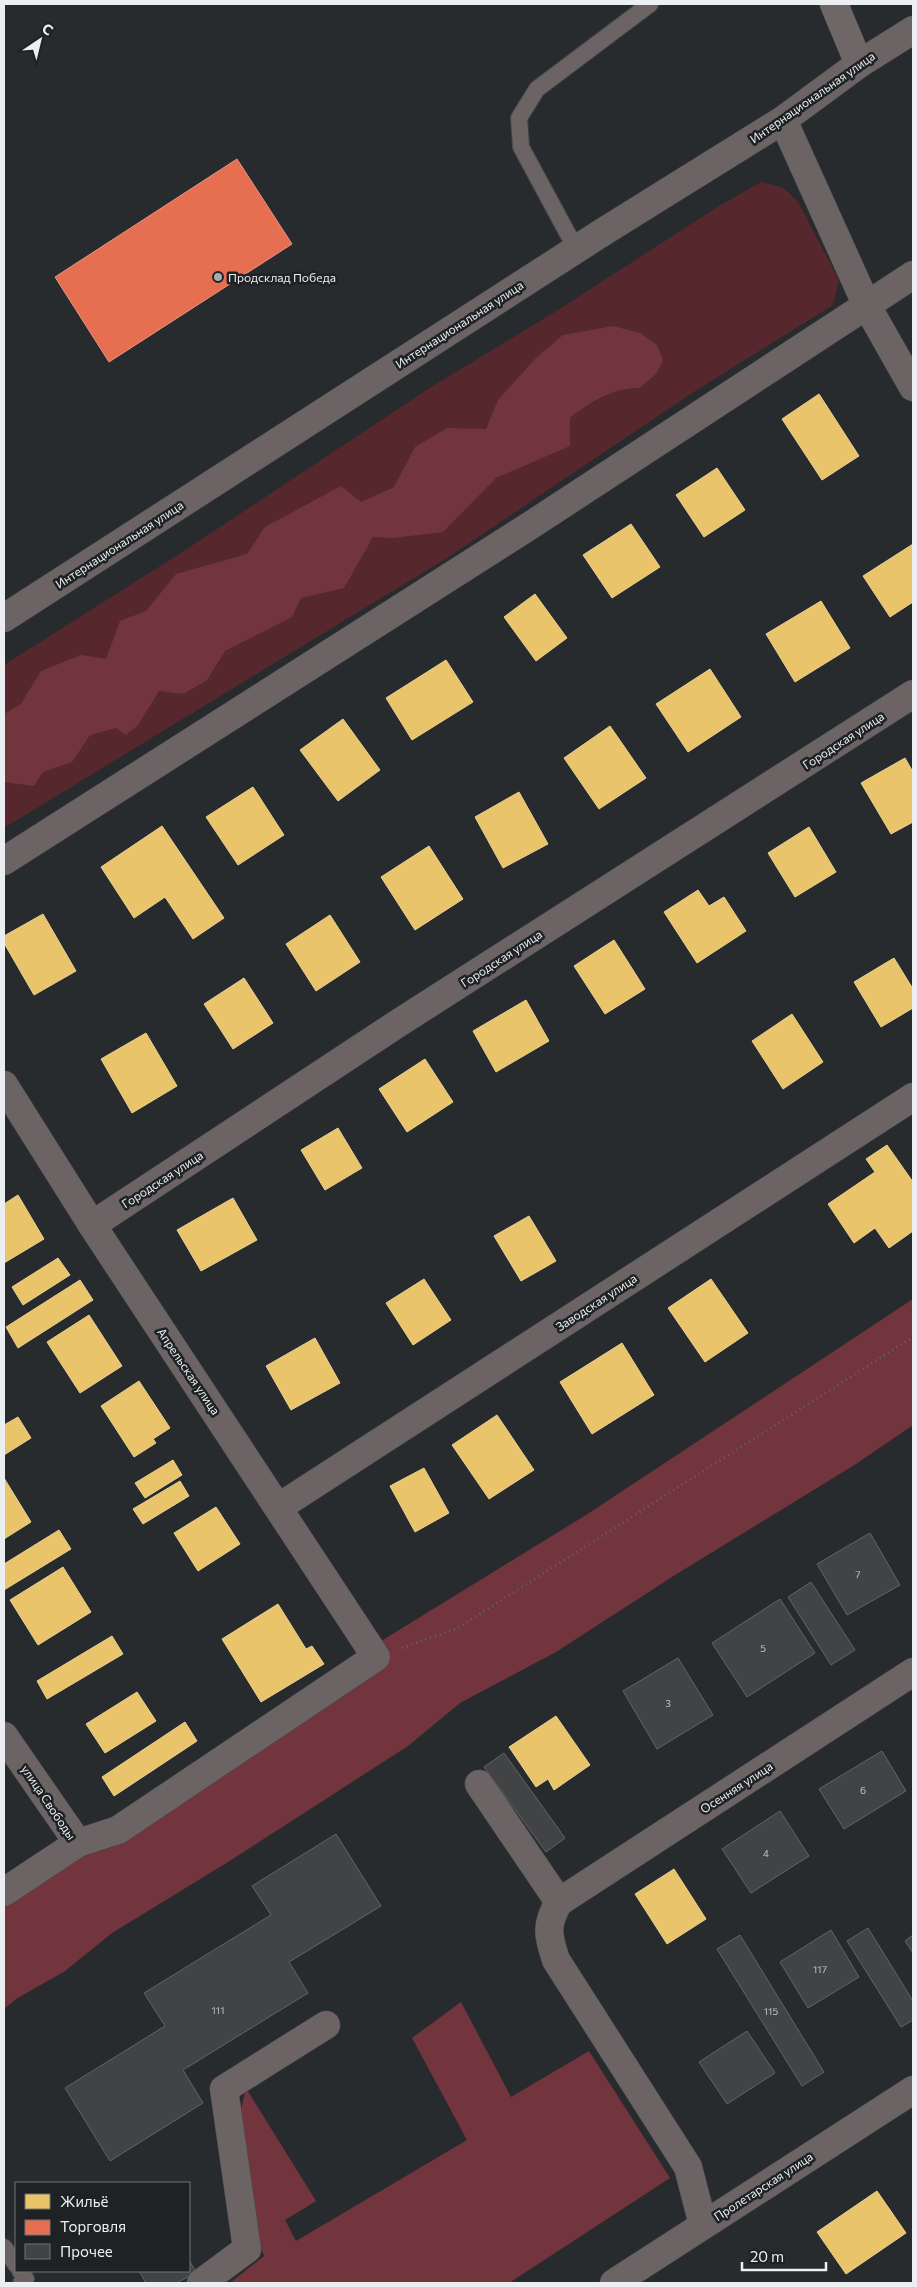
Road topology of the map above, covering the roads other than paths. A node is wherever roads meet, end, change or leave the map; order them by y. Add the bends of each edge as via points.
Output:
1 (650, 4) edge
2 (834, 4) edge
3 (913, 30) edge
4 (859, 64) junction
5 (783, 120) junction
6 (576, 249) junction
7 (913, 275) edge
8 (867, 306) junction
9 (913, 387) edge
10 (6, 612) edge
11 (913, 694) edge
12 (4, 861) edge
13 (4, 1084) edge
14 (913, 1097) edge
15 (92, 1225) junction
16 (279, 1507) junction
17 (913, 1672) edge
18 (4, 1736) edge
19 (479, 1784) dead end
20 (78, 1843) junction
21 (4, 1892) edge
22 (559, 1902) junction
23 (326, 2025) dead end
24 (913, 2090) edge
25 (703, 2225) junction
26 (4, 2247) edge
27 (15, 2264) edge
28 (21, 2272) edge
29 (21, 2283) edge
30 (201, 2283) edge
31 (614, 2283) edge

1 - 6 lane via 537,88 519,118 521,147
2 - 4 street
3 - 4 street, Интернациональная улица
4 - 5 street, Интернациональная улица
5 - 6 street, Интернациональная улица
5 - 8 street
6 - 10 street, Интернациональная улица
7 - 8 street
8 - 9 street
8 - 12 street
11 - 15 street, Городская улица via 406,1018
13 - 15 street, Апрельская улица
14 - 16 street, Заводская улица
15 - 16 street, Апрельская улица
16 - 20 street, Апрельская улица via 376,1658 118,1830
17 - 22 street, Осенняя улица
18 - 20 street, улица Свободы
19 - 22 street
20 - 21 street
22 - 25 street via 550,1918 549,1938 556,1960 688,2167
23 - 30 street via 224,2089 247,2249
24 - 25 street, Пролетарская улица
25 - 31 street, Пролетарская улица
26 - 27 lane
28 - 29 lane via 26,2280

